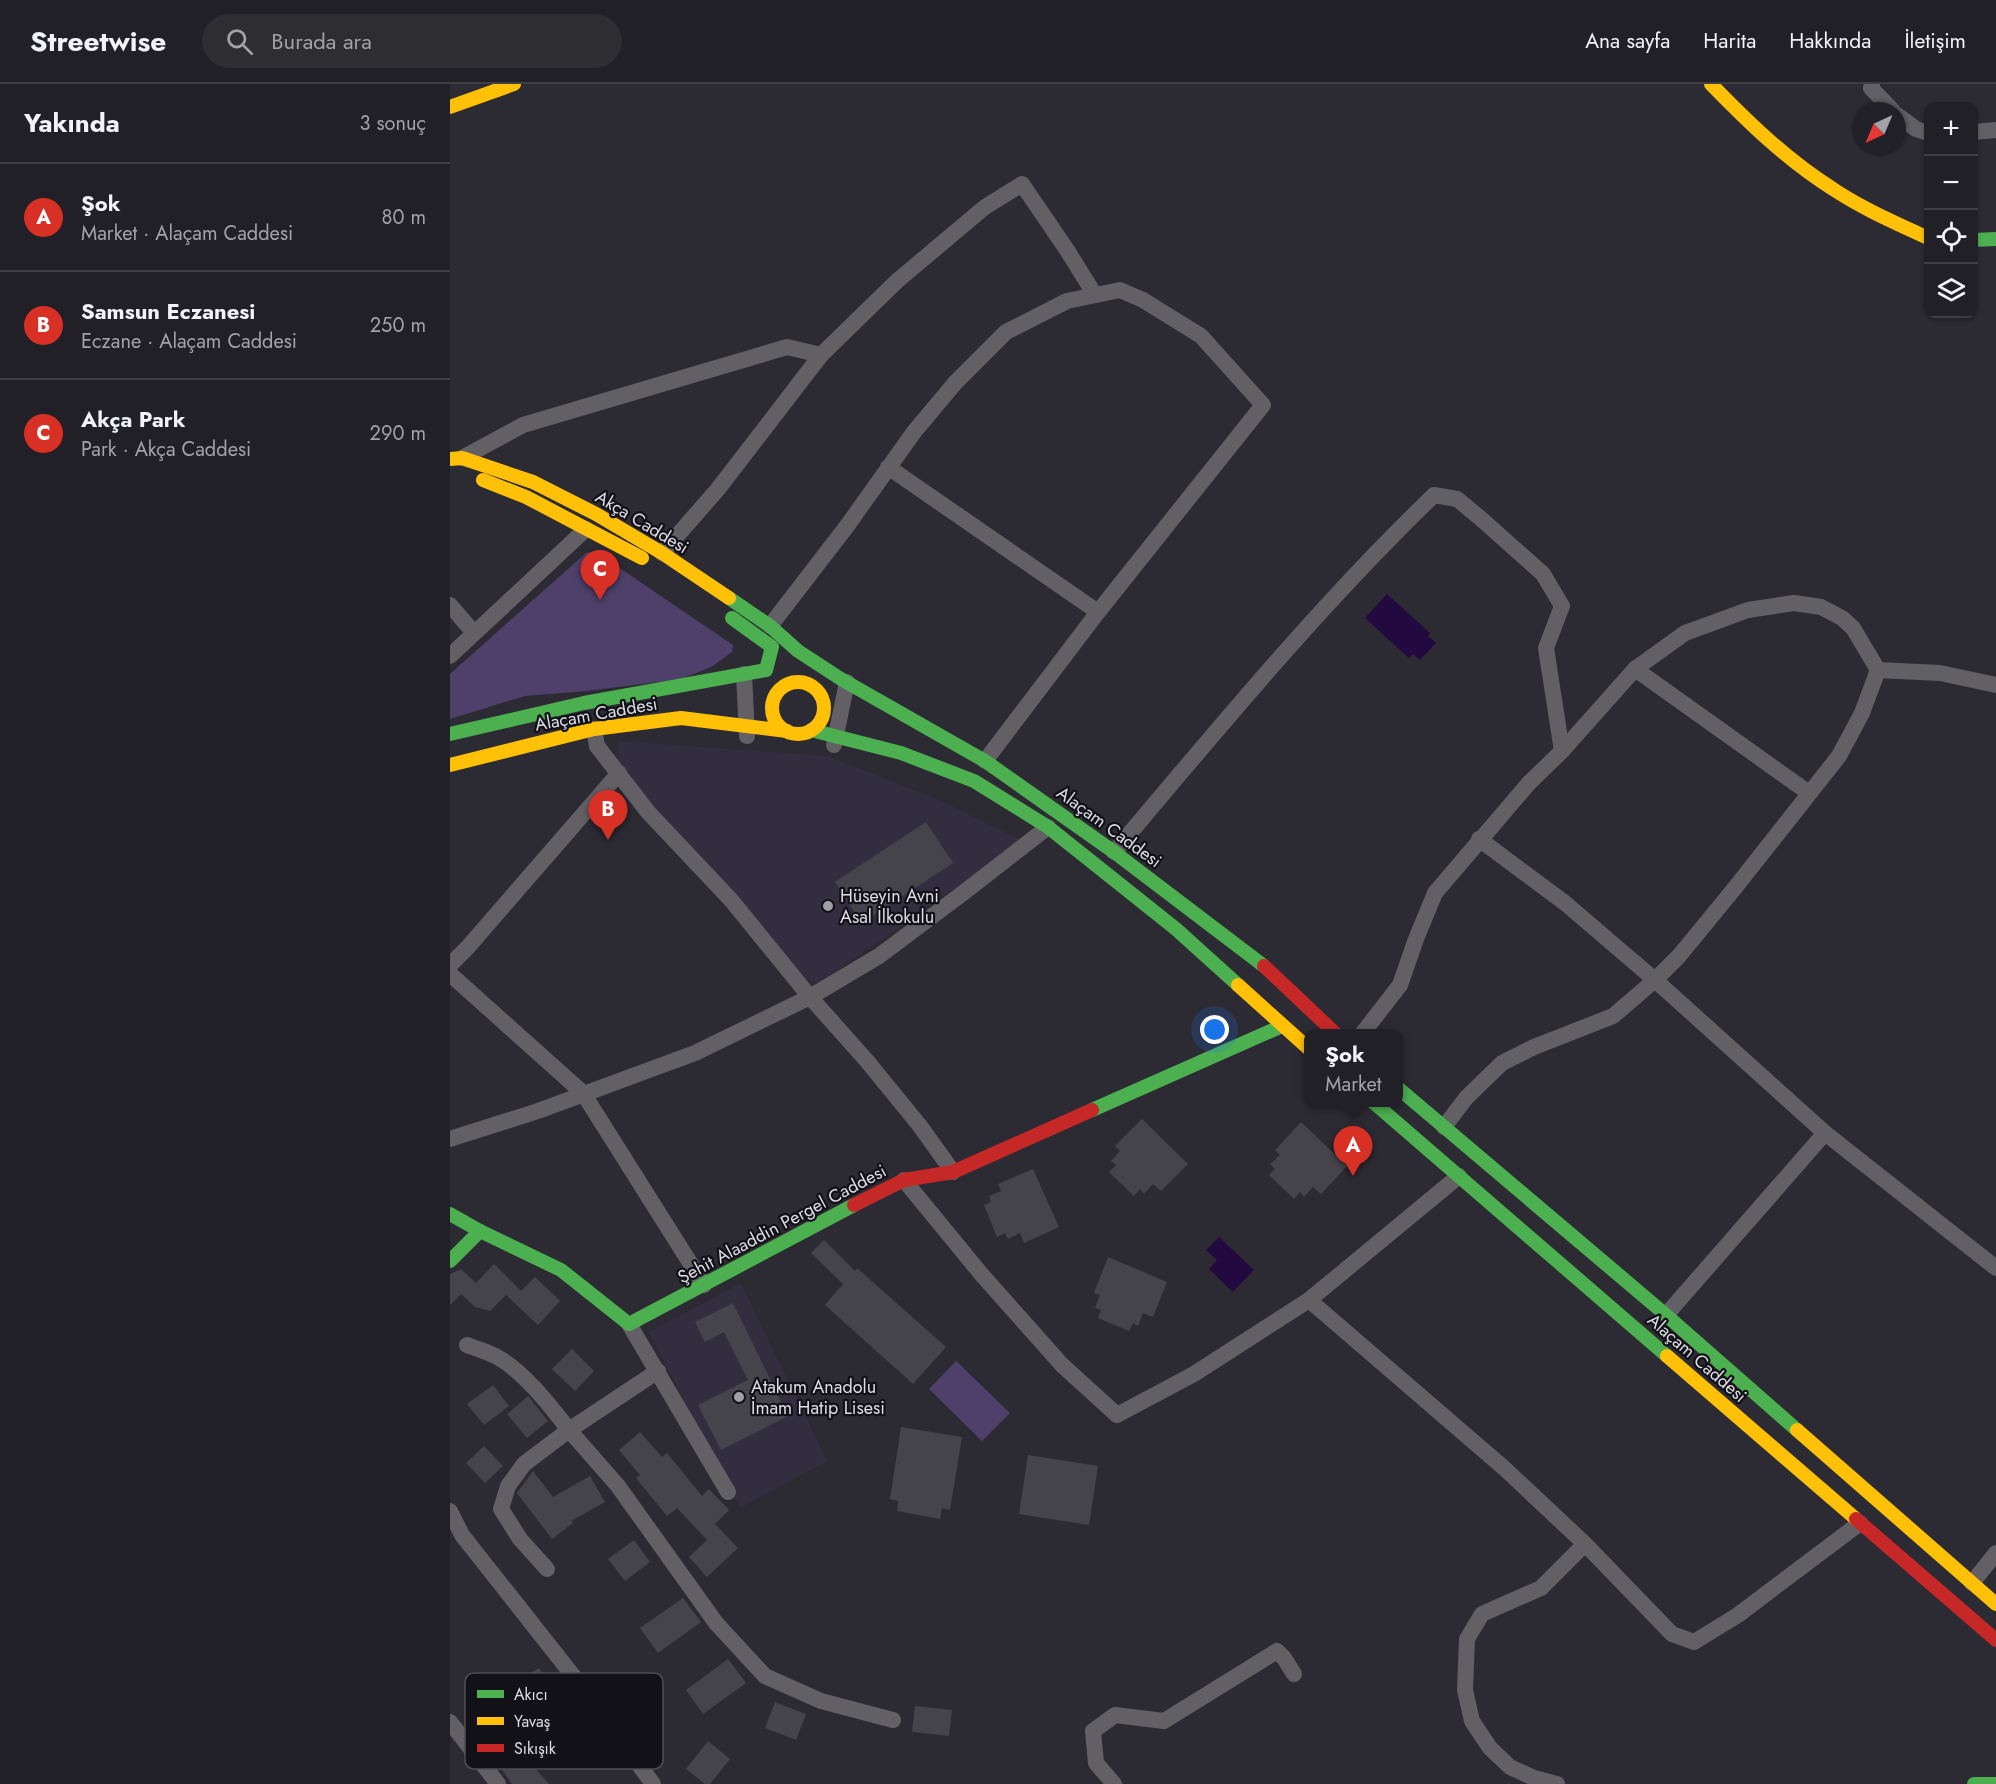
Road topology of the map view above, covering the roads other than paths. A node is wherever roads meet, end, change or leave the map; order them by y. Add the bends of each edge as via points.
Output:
1 (514, 84) edge
2 (1711, 84) edge
3 (1872, 84) edge
4 (1884, 102) edge
5 (450, 107) edge
6 (1906, 122) edge
7 (1996, 130) edge
8 (1924, 131) edge
9 (1978, 132) edge
10 (1924, 236) edge
11 (1978, 240) edge
12 (1996, 240) edge
13 (1095, 295) junction
14 (821, 355) junction
15 (454, 462) edge
16 (888, 467) junction
17 (586, 529) junction
18 (658, 559) junction
19 (450, 605) edge
20 (723, 611) dead end
21 (1098, 612) junction
22 (740, 617) junction
23 (770, 626) junction
24 (474, 633) junction
25 (450, 657) edge
26 (1635, 669) junction
27 (766, 670) junction
28 (1878, 670) junction
29 (744, 674) junction
30 (844, 681) junction
31 (788, 684) junction
32 (1996, 685) edge
33 (813, 686) junction
34 (594, 729) junction
35 (812, 730) junction
36 (787, 731) junction
37 (747, 732) junction
38 (450, 734) edge
39 (835, 741) junction
40 (1562, 751) junction
41 (986, 760) junction
42 (450, 765) edge
43 (619, 773) junction
44 (1809, 793) junction
45 (1048, 827) junction
46 (1479, 839) junction
47 (1114, 852) junction
48 (450, 965) edge
49 (450, 974) edge
50 (1655, 980) junction
51 (810, 997) junction
52 (1282, 1026) junction
53 (1331, 1029) edge
54 (1366, 1029) edge
55 (1304, 1045) edge
56 (1403, 1092) edge
57 (583, 1093) junction
58 (1380, 1107) edge
59 (1444, 1127) junction
60 (1825, 1133) junction
61 (450, 1139) edge
62 (953, 1172) junction
63 (1459, 1176) junction
64 (904, 1180) junction
65 (450, 1214) edge
66 (480, 1231) junction
67 (450, 1261) edge
68 (1996, 1268) edge
69 (704, 1285) junction
70 (1309, 1300) junction
71 (1666, 1315) junction
72 (629, 1324) junction
73 (467, 1345) dead end
74 (658, 1371) junction
75 (569, 1430) junction
76 (728, 1492) dead end
77 (450, 1511) edge
78 (1860, 1523) junction
79 (1586, 1544) junction
80 (1996, 1552) edge
81 (548, 1569) dead end
82 (1972, 1583) junction
83 (1996, 1604) edge
84 (1996, 1640) edge
85 (571, 1673) edge
86 (1294, 1674) dead end
87 (893, 1720) dead end
88 (450, 1722) edge
89 (465, 1741) edge
90 (486, 1769) edge
91 (642, 1769) edge
92 (498, 1784) edge
93 (653, 1784) edge
94 (1114, 1784) edge
95 (1557, 1784) edge
96 (1974, 1784) edge
97 (1996, 1784) edge

1 - 5 main road
2 - 10 main road via 1754,129 1821,182
3 - 4 street via 1871,88
6 - 8 street
7 - 9 street
11 - 12 main road
13 - 14 street via 1022,184 985,207 897,281
13 - 16 street via 1067,301 1006,332 955,383
13 - 21 street via 1120,291 1143,300 1202,336 1263,405
14 - 15 street via 787,348 754,357 523,425
14 - 18 street via 718,489
15 - 17 main road, Akça Caddesi via 461,472 526,497
15 - 18 main road, Akça Caddesi via 533,482 596,514
16 - 21 street
16 - 23 street
17 - 18 main road, Akça Caddesi
17 - 24 street
18 - 22 main road, Akça Caddesi
19 - 24 street
20 - 22 main road
21 - 41 street
22 - 23 main road, Akça Caddesi
22 - 27 main road via 772,647
23 - 30 main road, Akça Caddesi via 798,651
24 - 25 street
26 - 28 street via 1685,633 1748,610 1794,603 1821,607 1842,618
26 - 40 street
26 - 44 street
27 - 29 main road, Alaçam Caddesi
27 - 31 main road
28 - 32 street via 1940,673
28 - 44 street via 1862,713 1839,756
29 - 37 street
29 - 38 main road, Alaçam Caddesi via 584,703
30 - 33 main road
30 - 39 street
30 - 41 main road, Alaçam Caddesi
31 - 33 main road
31 - 36 main road via 773,702 775,719
33 - 35 main road via 824,709
34 - 37 main road, Alaçam Caddesi via 681,718
34 - 42 main road, Alaçam Caddesi
34 - 43 street via 597,746
35 - 36 main road
35 - 39 main road, Alaçam Caddesi
36 - 37 main road, Alaçam Caddesi
39 - 45 main road, Alaçam Caddesi via 902,753 974,781
40 - 46 street
40 - 47 street via 1546,648 1562,606 1543,574 1479,517 1458,499 1434,495 1390,537 1245,698
41 - 47 main road, Alaçam Caddesi
43 - 48 street
43 - 51 street via 648,812 731,900
44 - 50 street via 1679,956
45 - 51 street via 879,956
45 - 52 main road, Alaçam Caddesi via 1176,929
46 - 50 street via 1565,903
46 - 54 street via 1435,893 1401,985
47 - 53 main road, Alaçam Caddesi via 1260,962
49 - 57 street
50 - 59 street via 1613,1016 1502,1064 1466,1098
50 - 60 street
51 - 57 street via 694,1053
51 - 62 street via 882,1079
52 - 55 main road, Alaçam Caddesi
52 - 62 main road, Şehit Alaaddin Pergel Caddesi
56 - 59 main road, Alaçam Caddesi
57 - 61 street
57 - 69 street
58 - 63 main road, Alaçam Caddesi
59 - 71 main road, Alaçam Caddesi
60 - 68 street
60 - 71 street
62 - 64 main road, Şehit Alaaddin Pergel Caddesi
63 - 70 street
63 - 78 main road, Alaçam Caddesi
64 - 69 main road, Şehit Alaaddin Pergel Caddesi
64 - 70 street via 1062,1365 1117,1415 1194,1374
65 - 66 main road
66 - 67 main road
66 - 72 main road via 561,1270
69 - 72 main road, Şehit Alaaddin Pergel Caddesi
70 - 79 street
71 - 82 main road, Alaçam Caddesi
72 - 74 street
73 - 75 street via 499,1358 520,1375
74 - 75 street
74 - 76 street
75 - 81 street via 524,1464 508,1486 501,1509 520,1539
75 - 87 street via 618,1486 716,1623 765,1676 821,1701
77 - 85 street via 462,1535
78 - 79 street via 1738,1615 1694,1642 1672,1634
78 - 84 main road, Alaçam Caddesi
79 - 95 street via 1541,1588 1482,1614 1467,1639 1465,1690 1472,1721 1490,1748 1510,1767 1534,1779
80 - 82 street
82 - 83 main road, Alaçam Caddesi
86 - 94 street via 1277,1651 1164,1721 1115,1715 1093,1731 1096,1763
88 - 89 street
90 - 92 street
91 - 93 street
96 - 97 main road

